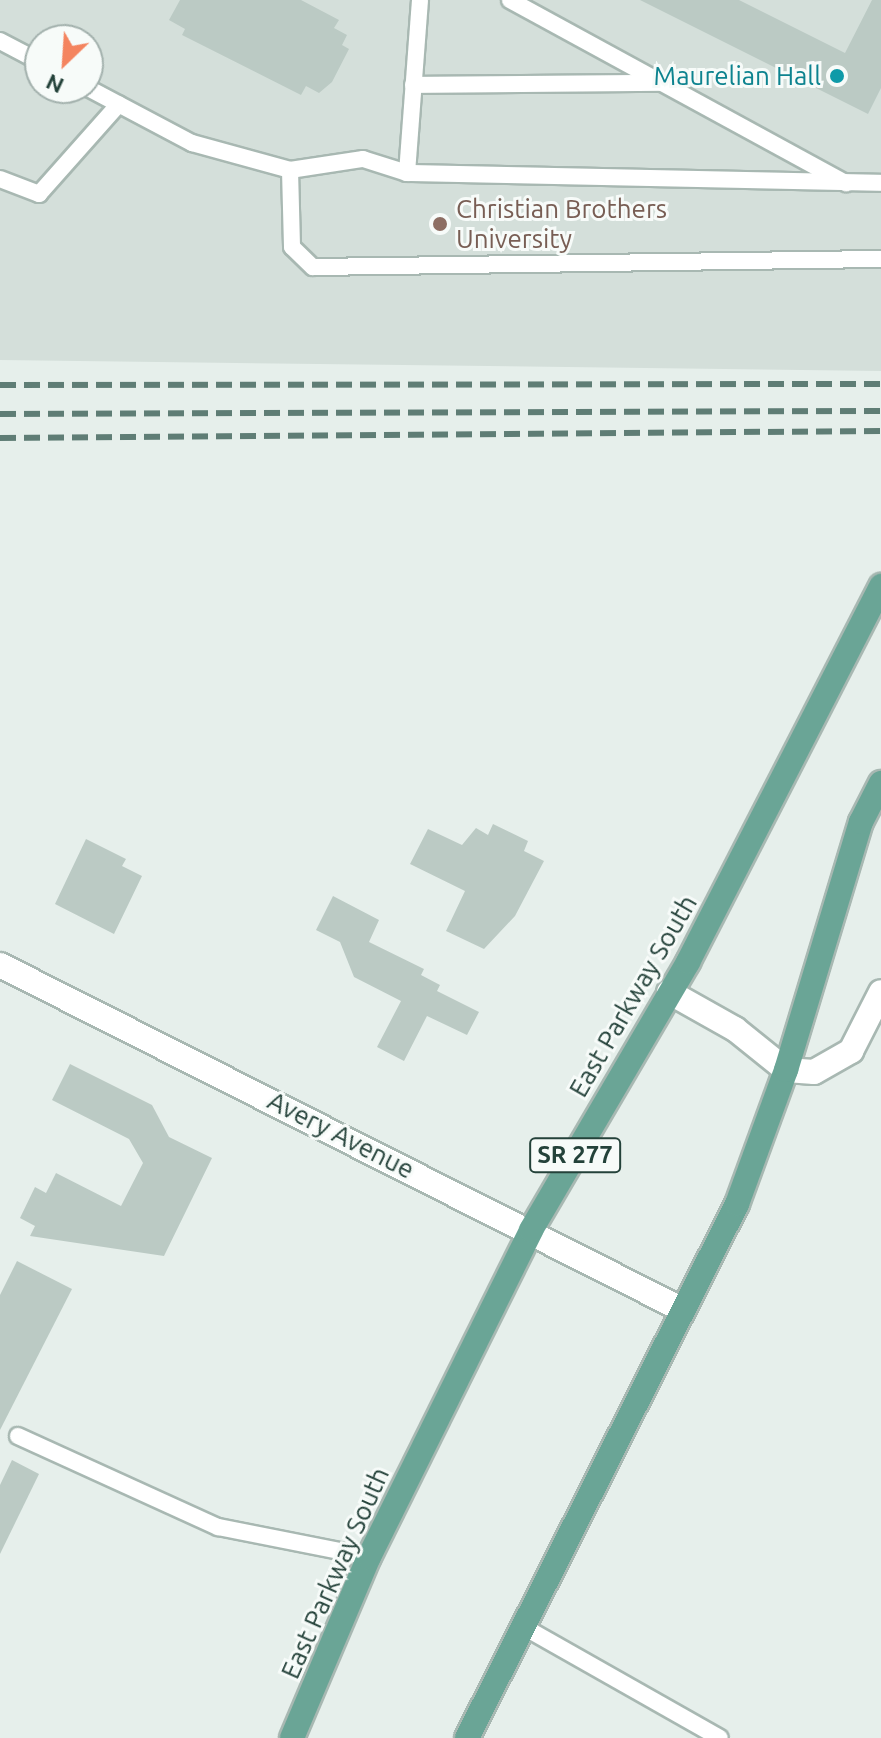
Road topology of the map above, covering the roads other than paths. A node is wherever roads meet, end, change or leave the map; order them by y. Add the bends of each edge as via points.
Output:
1 (420, 0) edge
2 (510, 0) edge
3 (0, 41) edge
4 (24, 54) edge
5 (663, 83) junction
6 (413, 85) junction
7 (104, 96) edge
8 (119, 104) junction
9 (290, 170) junction
10 (407, 173) junction
11 (0, 179) edge
12 (881, 183) edge
13 (851, 186) junction
14 (881, 259) edge
15 (881, 586) edge
16 (881, 783) edge
17 (0, 965) edge
18 (669, 992) junction
19 (881, 992) edge
20 (786, 1070) junction
21 (531, 1230) junction
22 (681, 1309) junction
23 (18, 1436) dead end
24 (369, 1557) junction
25 (522, 1626) junction
26 (292, 1737) edge
27 (467, 1738) edge
28 (720, 1738) edge

1 - 6 lane
2 - 5 lane
3 - 4 lane
5 - 6 lane
5 - 13 lane
6 - 10 lane
7 - 8 lane
8 - 9 lane via 192,143
8 - 11 lane via 39,194
9 - 10 lane via 363,159
9 - 14 lane via 292,247 313,267
10 - 13 lane
12 - 13 lane
15 - 18 main road, East Parkway South / SR 277
16 - 20 main road via 861,822
17 - 21 street, Avery Avenue
18 - 20 street via 735,1029
18 - 21 main road, East Parkway South / SR 277
19 - 20 street via 851,1051 814,1072
20 - 22 main road via 737,1204
21 - 22 street, Avery Avenue
21 - 24 main road, East Parkway South / SR 277
22 - 25 main road
23 - 24 lane via 218,1527 298,1538
24 - 26 main road, East Parkway South / SR 277
25 - 27 main road
25 - 28 lane

